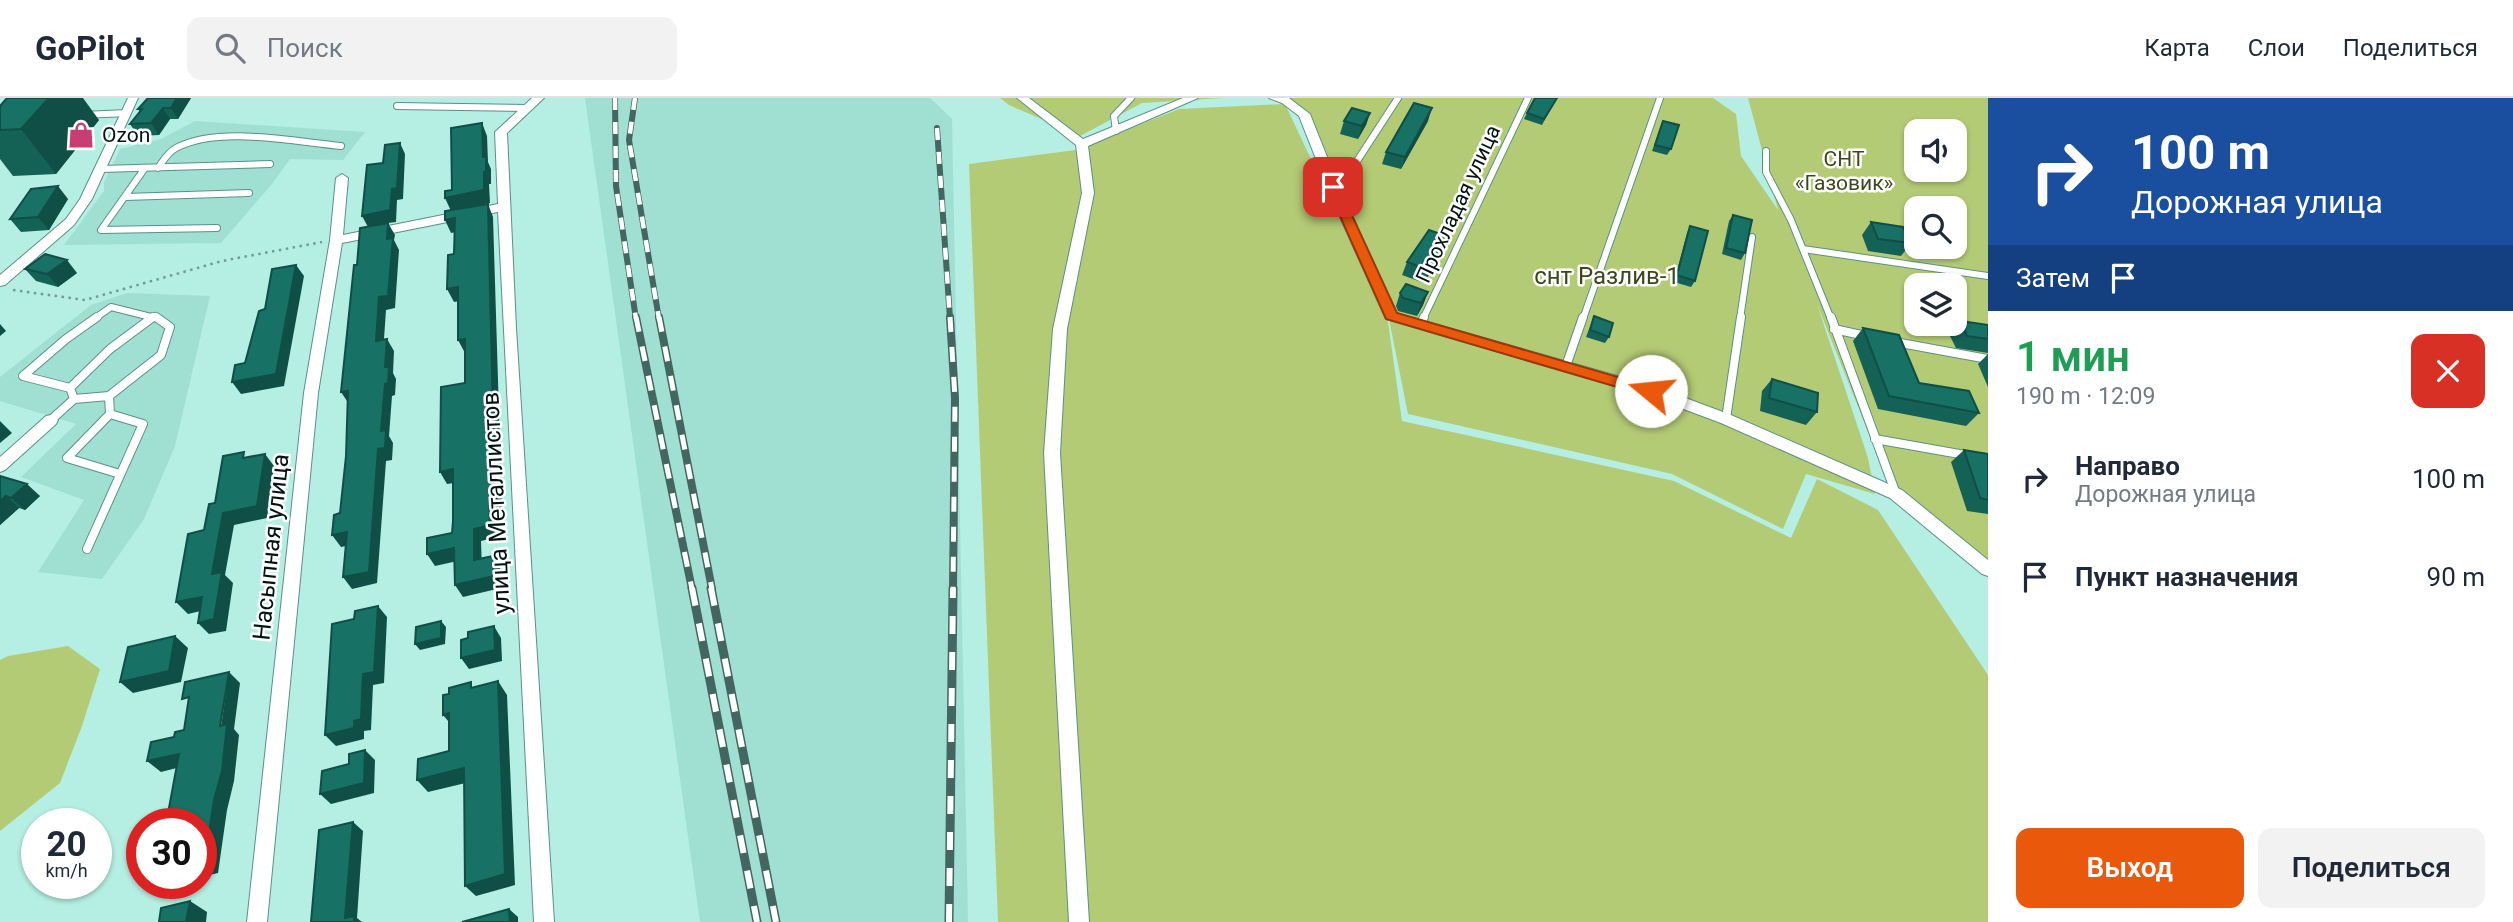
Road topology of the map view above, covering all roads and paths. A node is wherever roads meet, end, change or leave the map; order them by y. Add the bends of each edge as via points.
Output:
1 (133, 98) edge
2 (538, 98) edge
3 (1022, 98) edge
4 (1131, 98) edge
5 (1193, 98) edge
6 (1274, 98) edge
7 (1398, 98) edge
8 (1528, 98) edge
9 (1660, 98) edge
10 (397, 106) dead end
11 (527, 108) junction
12 (127, 113) junction
13 (79, 115) dead end
14 (1116, 131) junction
15 (1082, 144) junction
16 (341, 146) dead end
17 (1766, 151) dead end
18 (270, 164) dead end
19 (145, 168) junction
20 (158, 168) junction
21 (102, 169) junction
22 (342, 178) dead end
23 (1333, 187) junction
24 (249, 193) dead end
25 (125, 197) junction
26 (504, 207) junction
27 (217, 228) dead end
28 (1752, 237) edge
29 (336, 240) junction
30 (1803, 249) junction
31 (1988, 276) edge
32 (0, 282) edge
33 (13, 290) dead end
34 (155, 316) junction
35 (1421, 324) junction
36 (1834, 329) junction
37 (1872, 337) edge
38 (1885, 340) edge
39 (1988, 359) edge
40 (1566, 366) junction
41 (70, 388) junction
42 (109, 396) junction
43 (74, 399) junction
44 (110, 414) junction
45 (1726, 419) junction
46 (51, 420) joint
47 (1875, 439) junction
48 (1988, 459) edge
49 (0, 466) edge
50 (120, 474) junction
51 (1896, 494) junction
52 (87, 548) dead end
53 (1988, 569) edge
54 (257, 922) edge
55 (544, 922) edge
56 (1079, 922) edge

1 - 12 street
2 - 11 street, улица Металлистов
3 - 15 street
4 - 14 lane via 1114,116
5 - 14 street
6 - 23 street via 1304,114
7 - 23 lane via 1346,178
8 - 35 lane, Прохладая улица
9 - 40 lane
10 - 11 lane
11 - 26 street, улица Металлистов via 501,132
12 - 13 lane
12 - 21 street
14 - 15 street
15 - 56 street via 1088,193 1060,329 1052,453
16 - 20 lane via 286,139 206,139 174,148
17 - 30 lane via 1766,172
18 - 20 lane
19 - 20 lane
19 - 21 lane
19 - 25 lane
21 - 32 street via 70,222
22 - 29 street, Насыпная улица
23 - 35 street via 1391,316
24 - 25 lane
25 - 27 lane via 101,230
26 - 29 street
26 - 55 street, улица Металлистов
28 - 45 lane
29 - 33 path via 247,256 85,300
29 - 54 street, Насыпная улица via 311,393
30 - 31 lane
30 - 36 lane
34 - 41 lane via 98,358
34 - 41 lane via 111,307 23,376
34 - 42 lane via 170,327 161,355
35 - 40 street
36 - 37 lane
36 - 47 lane
38 - 39 lane
40 - 45 street
41 - 43 lane
42 - 43 lane
42 - 44 lane
43 - 46 lane
44 - 50 lane via 143,424
44 - 50 lane via 67,458
45 - 51 street
46 - 49 street
47 - 48 lane
47 - 51 lane
50 - 52 lane
51 - 53 street

